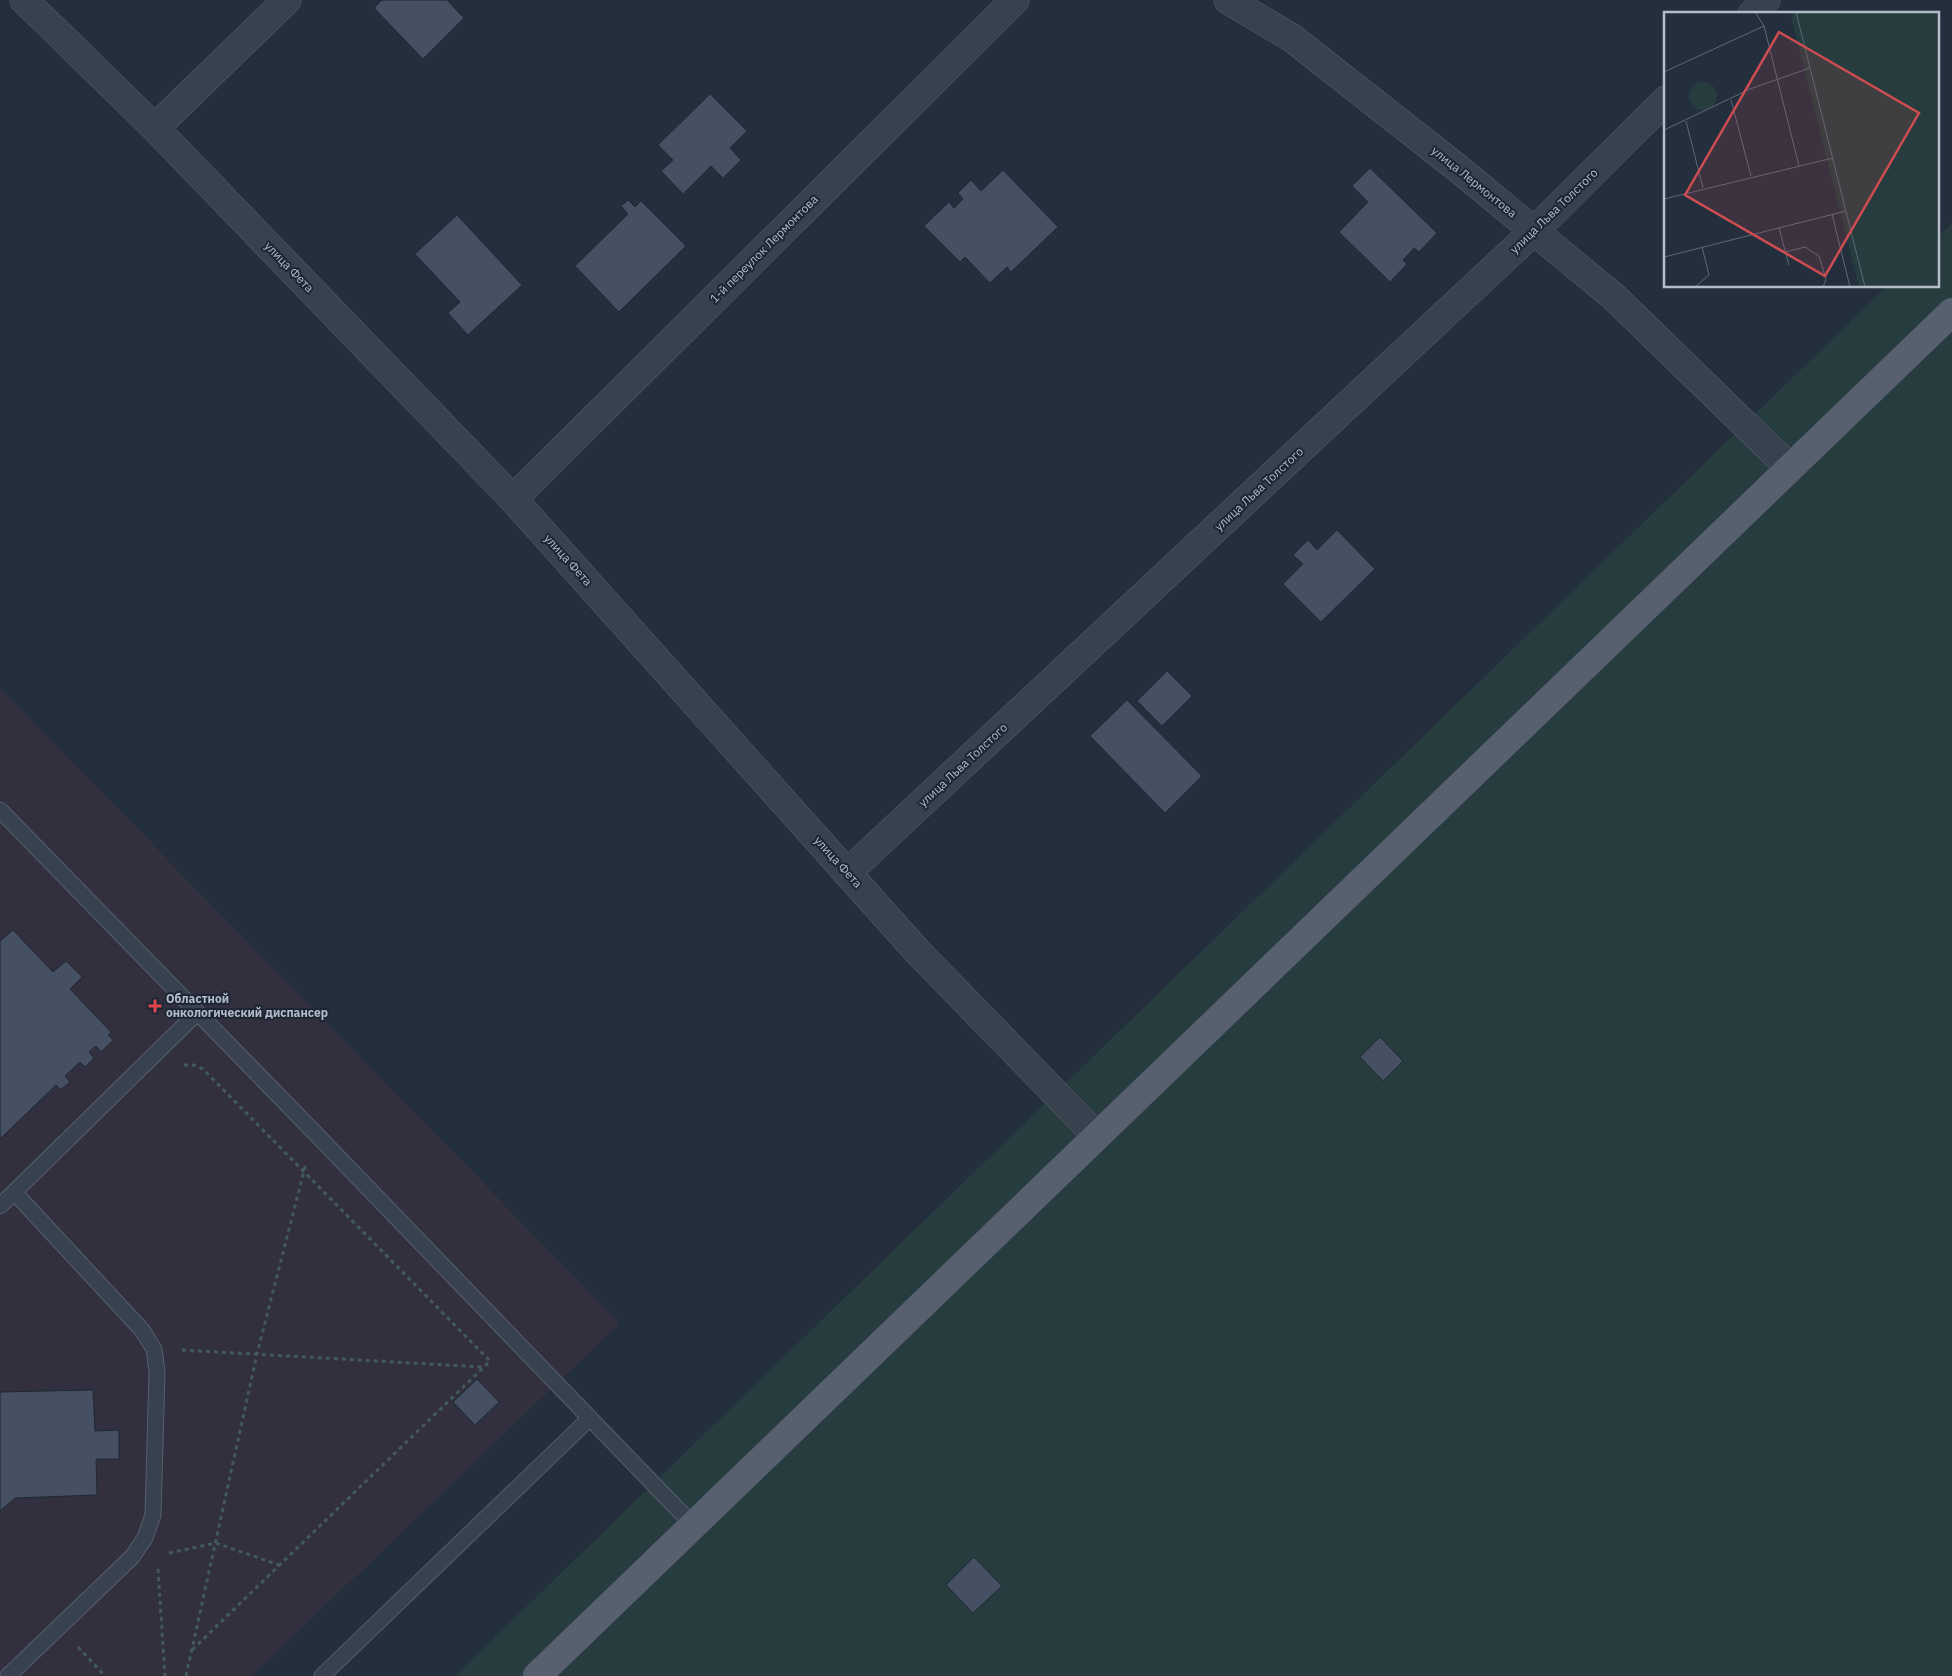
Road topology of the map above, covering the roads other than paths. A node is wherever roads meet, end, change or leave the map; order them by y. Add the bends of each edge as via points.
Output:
1 (24, 0) edge
2 (287, 0) edge
3 (1016, 0) edge
4 (1228, 0) edge
5 (1766, 0) edge
6 (1754, 12) edge
7 (1664, 102) edge
8 (155, 128) junction
9 (1534, 231) junction
10 (1952, 312) edge
11 (1790, 468) junction
12 (513, 499) junction
13 (0, 810) edge
14 (847, 873) junction
15 (197, 1012) junction
16 (1096, 1135) junction
17 (14, 1192) junction
18 (0, 1206) edge
19 (590, 1418) junction
20 (693, 1525) junction
21 (8, 1676) edge
22 (322, 1676) edge
23 (537, 1676) edge

1 - 8 street, улица Фета
2 - 8 street
3 - 12 street, 1-й переулок Лермонтова
4 - 9 street, улица Лермонтова via 1292,38
5 - 6 street
7 - 9 street, улица Льва Толстого
8 - 12 street, улица Фета
9 - 11 street, улица Лермонтова via 1614,297
9 - 14 street, улица Льва Толстого
10 - 11 main road
11 - 16 main road
12 - 14 street, улица Фета
13 - 15 lane
14 - 16 street, улица Фета via 917,951
15 - 17 lane
15 - 19 lane
16 - 20 main road
17 - 18 lane
17 - 21 lane via 142,1330 154,1349 157,1372 154,1515 145,1538 132,1557
19 - 20 lane
19 - 22 lane
20 - 23 main road

